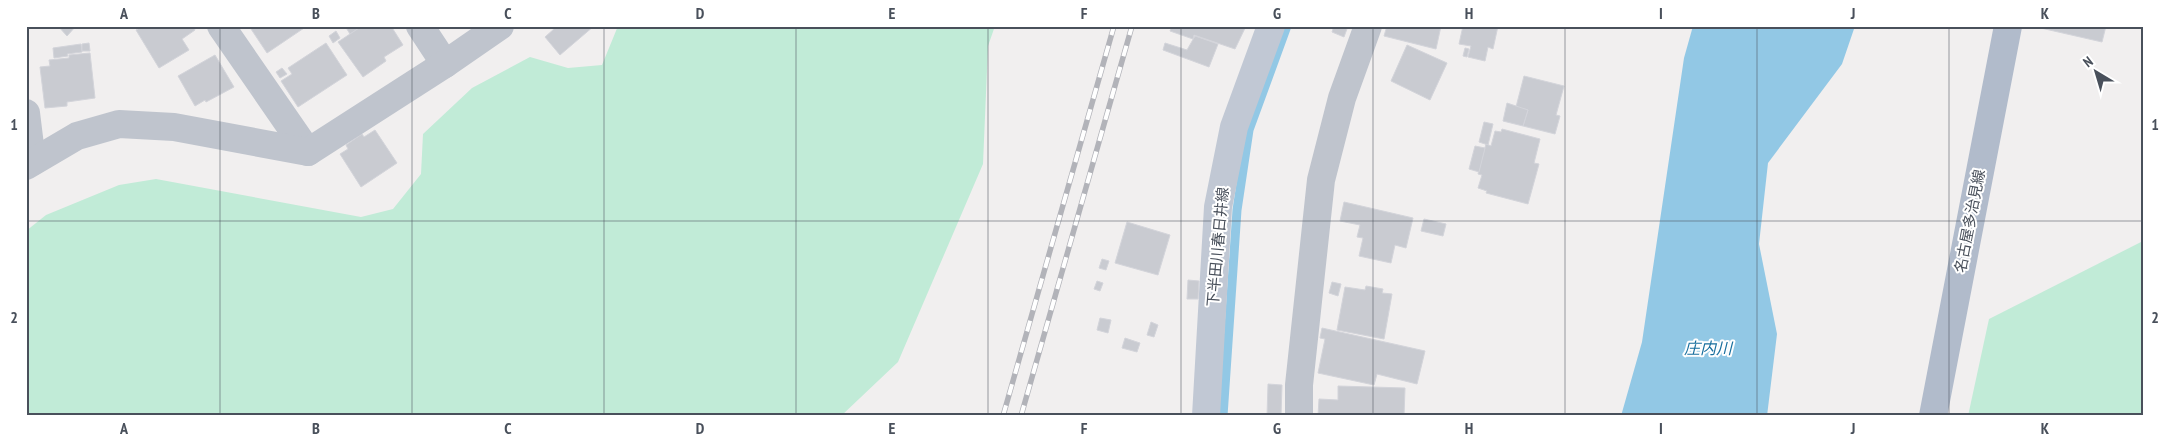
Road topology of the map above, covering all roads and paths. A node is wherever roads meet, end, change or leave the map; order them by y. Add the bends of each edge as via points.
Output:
1 (221, 26) edge
2 (420, 26) edge
3 (500, 26) edge
4 (1271, 26) edge
5 (1368, 26) edge
6 (2008, 26) edge
7 (445, 64) junction
8 (26, 113) edge
9 (308, 152) junction
10 (29, 164) edge
11 (1206, 416) edge
12 (1299, 416) edge
13 (1933, 416) edge

1 - 9 street
2 - 7 street
3 - 7 street
4 - 11 main road, 下半田川春日井線 via 1234,126 1218,207
5 - 12 street via 1342,98 1322,180
6 - 13 main road, 名古屋多治見線
7 - 9 street
8 - 10 street
9 - 10 street via 174,127 118,124 77,136

